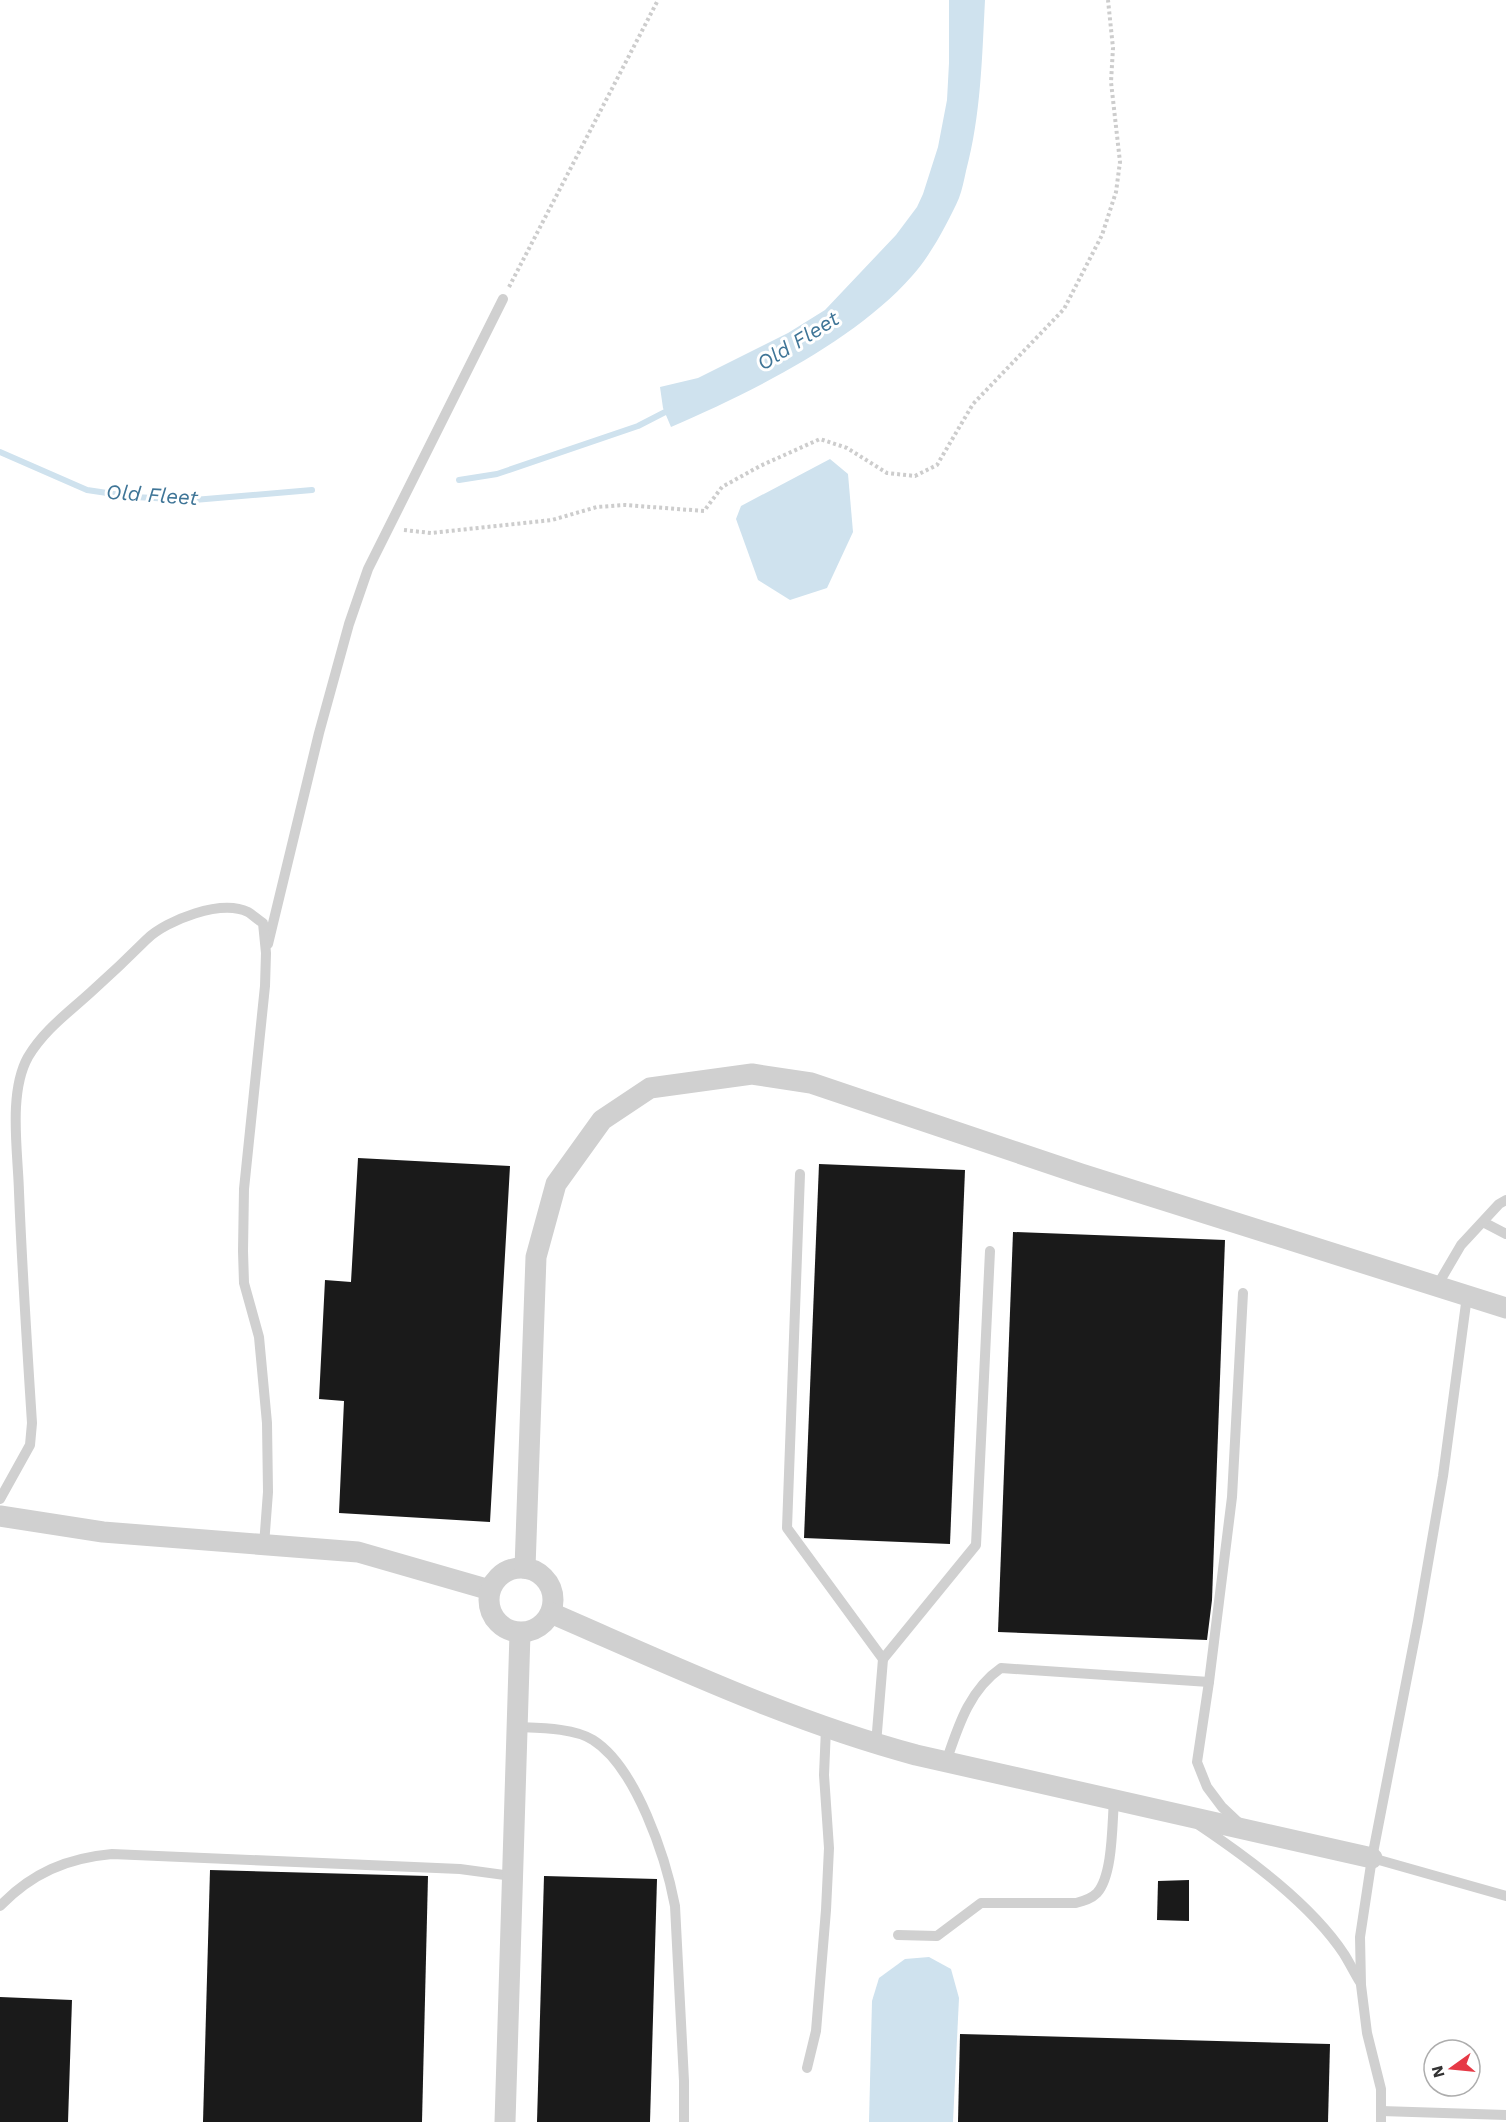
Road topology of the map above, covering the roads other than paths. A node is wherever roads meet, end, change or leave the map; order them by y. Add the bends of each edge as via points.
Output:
1 (503, 299) road end
2 (267, 953) junction
3 (800, 1174) dead end
4 (1506, 1200) edge
5 (1483, 1222) junction
6 (1506, 1234) edge
7 (990, 1251) dead end
8 (1437, 1286) junction
9 (1243, 1293) dead end
10 (1467, 1296) junction
11 (1506, 1308) edge
12 (0, 1499) edge
13 (0, 1516) edge
14 (264, 1545) junction
15 (525, 1568) junction
16 (490, 1590) junction
17 (551, 1612) junction
18 (520, 1633) junction
19 (883, 1659) junction
20 (1209, 1682) junction
21 (517, 1727) junction
22 (826, 1728) junction
23 (876, 1744) junction
24 (946, 1762) junction
25 (1114, 1800) junction
26 (1180, 1815) junction
27 (1247, 1830) junction
28 (1372, 1858) junction
29 (513, 1876) junction
30 (1506, 1896) edge
31 (0, 1906) edge
32 (898, 1935) dead end
33 (1361, 1984) junction
34 (807, 2068) dead end
35 (1506, 2115) edge
36 (1381, 2116) edge
37 (505, 2122) edge
38 (684, 2122) edge

1 - 2 lane via 368,569 319,733
2 - 12 lane via 263,923 247,912 223,909 179,918 153,934 47,1030 28,1058 19,1079 16,1113 32,1423 30,1445
2 - 14 lane via 244,1188 243,1251 244,1283 259,1337 267,1423
3 - 19 lane via 787,1528
4 - 5 lane
5 - 6 lane
5 - 8 lane via 1461,1245
7 - 19 lane via 976,1545
8 - 10 street
8 - 15 street via 1081,1174 811,1083 752,1074 650,1088 602,1120 556,1184 536,1257
9 - 20 lane via 1232,1497
10 - 11 street
10 - 28 lane via 1443,1476
13 - 14 street via 103,1532
14 - 16 street via 358,1552
15 - 16 street via 503,1573
15 - 17 street via 534,1570 549,1584
16 - 18 street via 488,1600 494,1619
17 - 18 street via 538,1628
17 - 22 street via 780,1712
18 - 21 street
19 - 23 lane
20 - 24 lane via 1001,1668 986,1678 963,1714
20 - 27 lane via 1197,1762 1207,1787
21 - 29 street
21 - 38 lane via 560,1730 592,1739 623,1770 643,1808 670,1878 675,1906
22 - 23 street
22 - 34 lane via 826,1910 816,2031
23 - 24 street
24 - 25 street
25 - 26 street
25 - 32 lane via 1107,1867 1102,1885 1089,1899 1076,1903 981,1903 937,1936
26 - 27 street
26 - 33 lane via 1252,1862 1292,1896 1343,1953
27 - 28 street
28 - 30 lane
28 - 33 lane via 1360,1937
29 - 31 lane via 460,1869 112,1854 86,1856 57,1866 34,1877
29 - 37 street
33 - 36 lane via 1367,2033 1381,2089
35 - 36 lane

